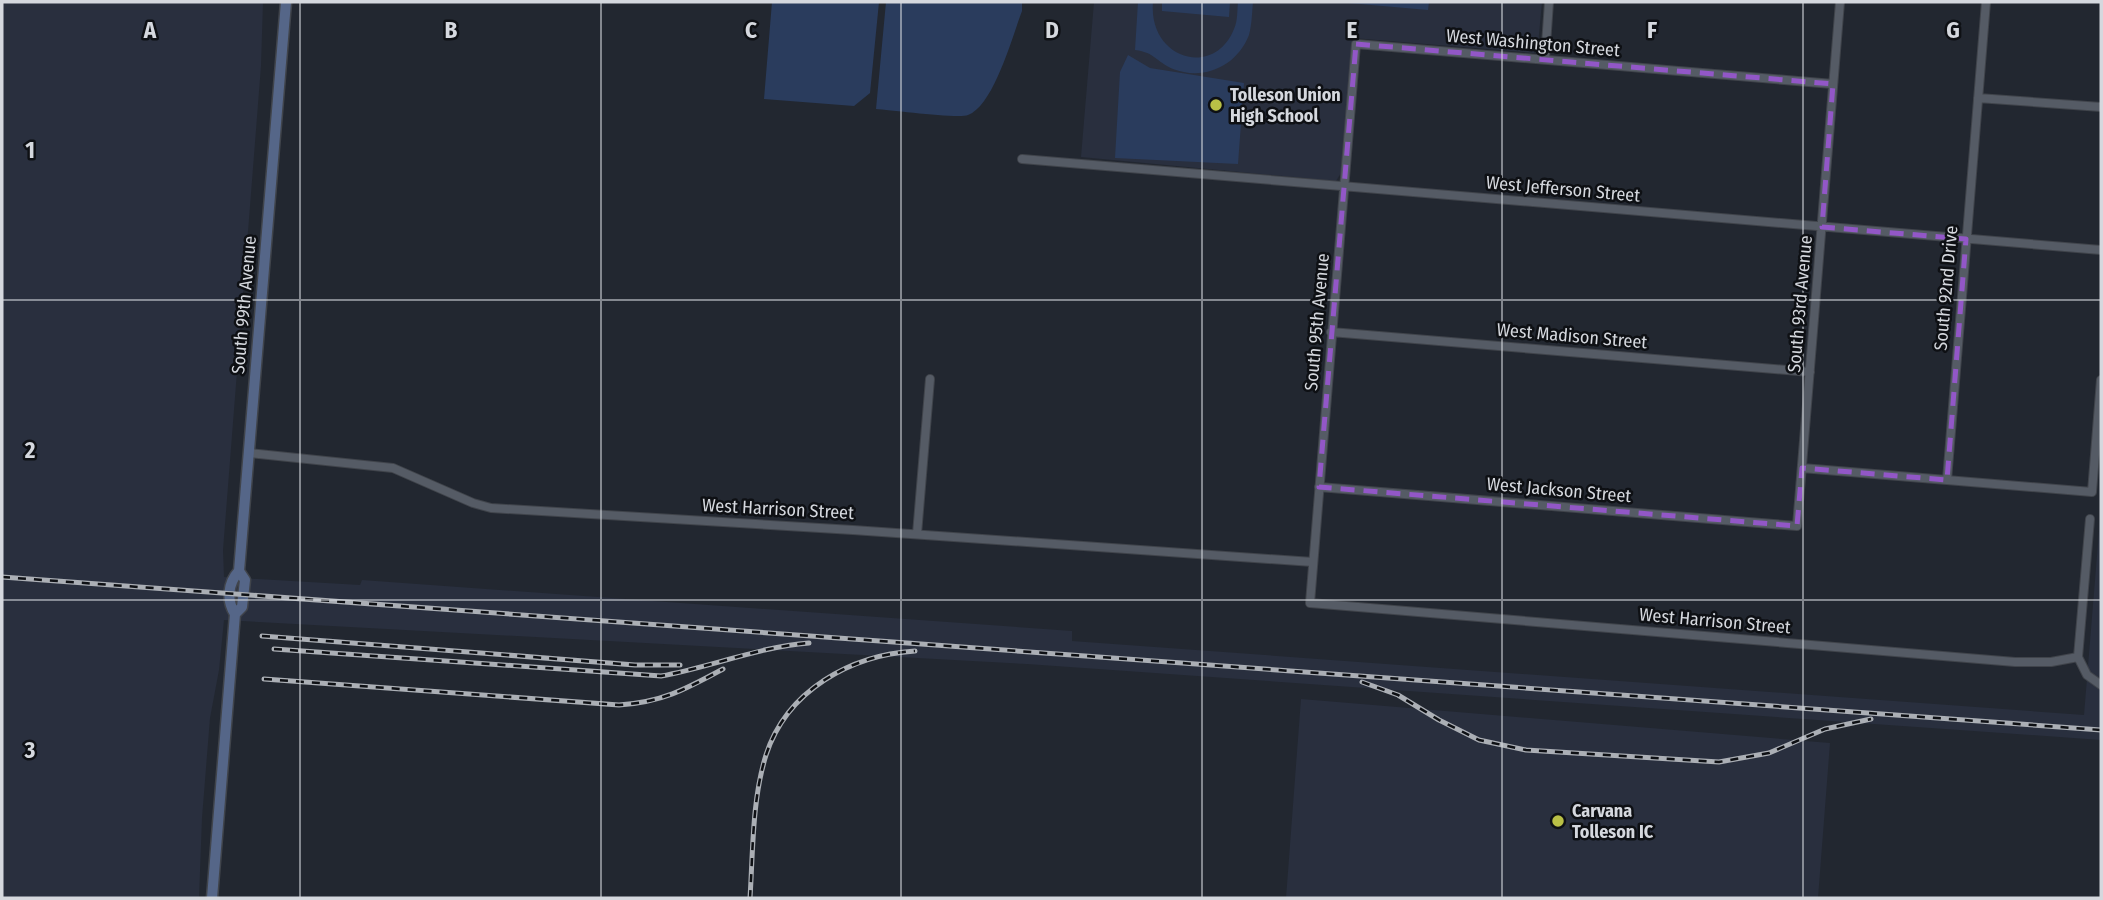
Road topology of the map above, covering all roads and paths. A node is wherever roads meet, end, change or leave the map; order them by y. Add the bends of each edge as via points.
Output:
1 (286, 2) edge
2 (1549, 2) edge
3 (1840, 2) edge
4 (1986, 2) edge
5 (1356, 44) joint
6 (1545, 60) junction
7 (1833, 84) junction
8 (1978, 97) junction
9 (2101, 107) edge
10 (1022, 159) dead end
11 (1345, 187) junction
12 (1822, 227) junction
13 (1966, 239) junction
14 (2101, 250) edge
15 (1331, 332) junction
16 (1810, 372) junction
17 (930, 379) dead end
18 (2101, 380) edge
19 (250, 453) junction
20 (1802, 468) junction
21 (1947, 480) junction
22 (1318, 487) junction
23 (2090, 519) dead end
24 (1797, 526) joint
25 (917, 534) junction
26 (1313, 562) junction
27 (1310, 603) joint
28 (2078, 657) junction
29 (2101, 685) edge
30 (212, 898) edge

1 - 19 main road, South 99th Avenue
2 - 6 street
3 - 7 street, South 93rd Avenue
4 - 8 street, South 92nd Drive
5 - 6 street, West Washington Street
5 - 11 street, South 95th Avenue
6 - 7 street, West Washington Street
7 - 12 street, South 93rd Avenue
8 - 9 street
8 - 13 street, South 92nd Drive
10 - 11 street, West Jefferson Street
11 - 12 street, West Jefferson Street
11 - 15 street, South 95th Avenue
12 - 13 street, West Jefferson Street
12 - 16 street, South 93rd Avenue
13 - 14 street, West Jefferson Street
13 - 21 street, South 92nd Drive
15 - 16 street, West Madison Street
15 - 22 street, South 95th Avenue
16 - 20 street, South 93rd Avenue
17 - 25 street
18 - 21 street via 2092,492
19 - 25 street, West Harrison Street via 393,467 491,508
19 - 30 main road, South 99th Avenue via 239,571 245,580 242,607 235,614
20 - 21 street
20 - 24 street, South 93rd Avenue
22 - 24 street, West Jackson Street
22 - 26 street, South 95th Avenue
23 - 28 street
25 - 26 street, West Harrison Street
26 - 27 street, South 95th Avenue
27 - 28 street, West Harrison Street via 2015,662
28 - 29 street via 2087,675

